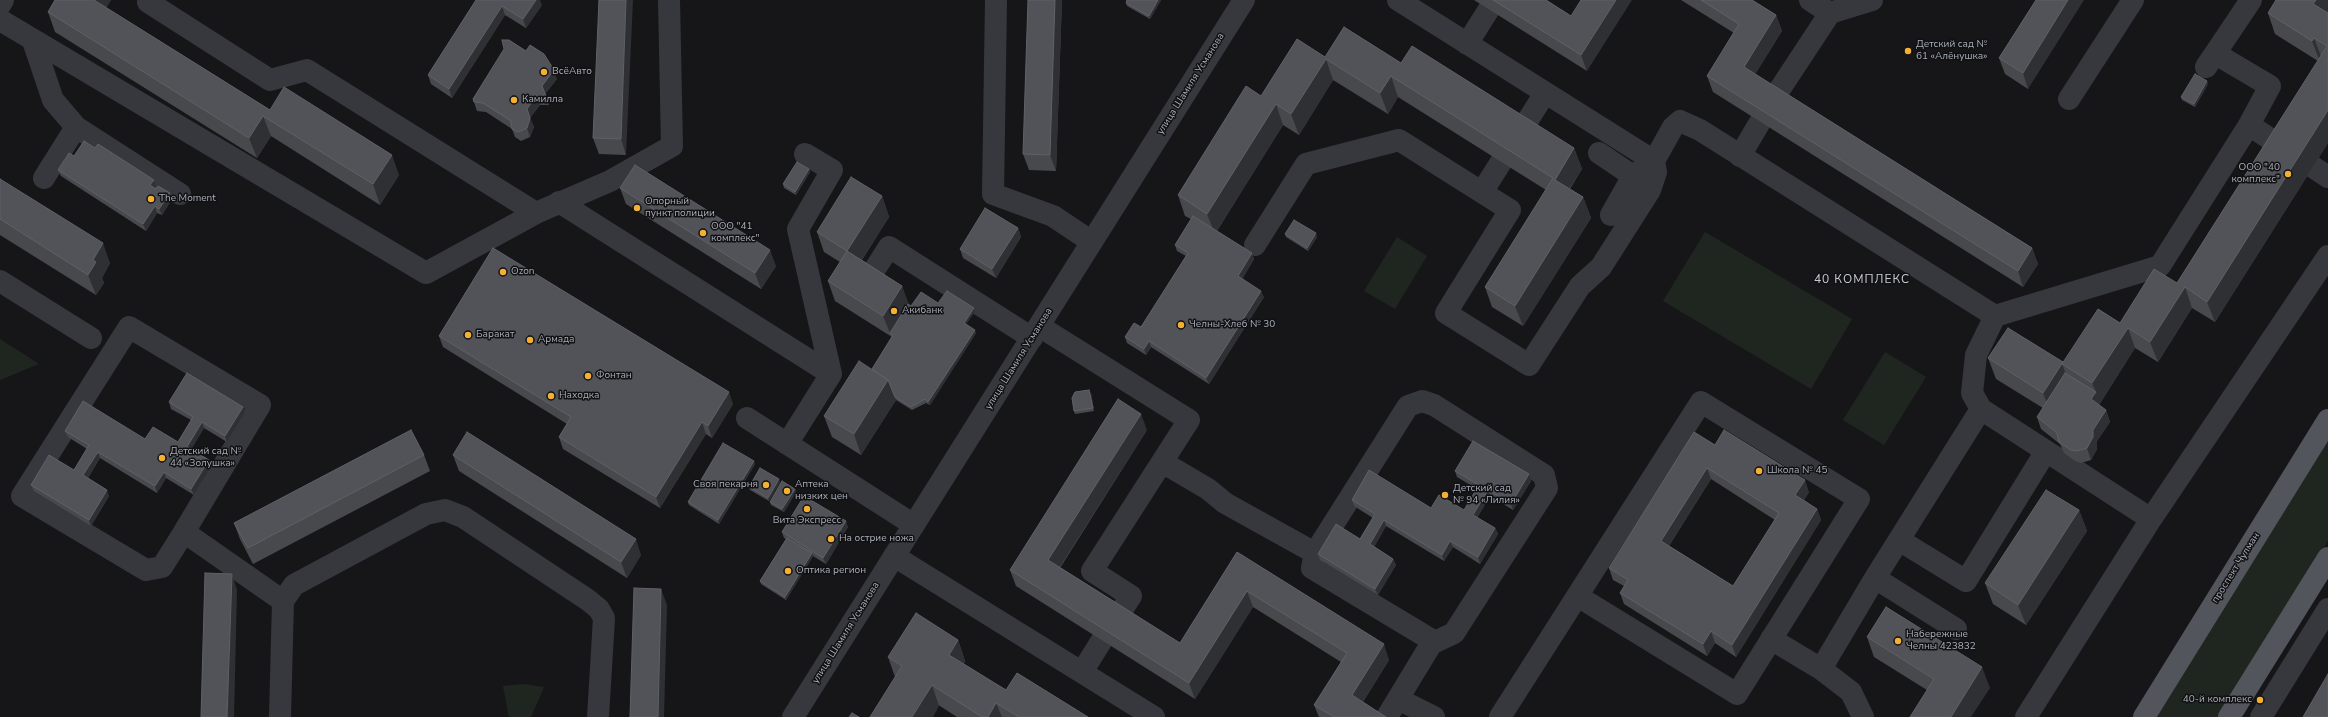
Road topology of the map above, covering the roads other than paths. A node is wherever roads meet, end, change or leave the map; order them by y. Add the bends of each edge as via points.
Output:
1 (3, 0) edge
2 (149, 0) edge
3 (669, 0) edge
4 (996, 0) edge
5 (1244, 0) edge
6 (1398, 0) edge
7 (1810, 0) edge
8 (1872, 0) edge
9 (2133, 0) edge
10 (2250, 0) edge
11 (0, 5) edge
12 (1489, 10) dead end
13 (1830, 13) junction
14 (0, 20) edge
15 (33, 41) junction
16 (1468, 44) junction
17 (1545, 93) junction
18 (1774, 98) edge
19 (2069, 99) dead end
20 (1760, 122) edge
21 (2249, 125) junction
22 (76, 128) junction
23 (1521, 131) edge
24 (2284, 148) edge
25 (1599, 153) dead end
26 (805, 154) dead end
27 (1740, 156) junction
28 (1654, 161) junction
29 (1501, 162) edge
30 (1634, 176) junction
31 (44, 178) dead end
32 (1482, 192) junction
33 (180, 194) dead end
34 (559, 202) junction
35 (536, 213) junction
36 (1611, 215) dead end
37 (1092, 242) junction
38 (1255, 245) dead end
39 (2328, 256) edge
40 (875, 269) edge
41 (0, 281) edge
42 (1995, 316) junction
43 (1035, 332) junction
44 (91, 338) dead end
45 (831, 374) junction
46 (1981, 409) junction
47 (747, 418) dead end
48 (2328, 420) edge
49 (787, 444) junction
50 (2046, 451) junction
51 (1162, 462) junction
52 (2151, 519) junction
53 (914, 525) junction
54 (184, 532) junction
55 (1899, 540) junction
56 (1315, 553) junction
57 (894, 556) junction
58 (2328, 558) edge
59 (1875, 578) junction
60 (1579, 597) junction
61 (283, 601) junction
62 (2328, 610) edge
63 (1118, 616) edge
64 (1956, 629) dead end
65 (1771, 639) junction
66 (1102, 640) edge
67 (1433, 641) junction
68 (1821, 669) junction
69 (1082, 672) junction
70 (1398, 699) junction
71 (280, 717) edge
72 (598, 717) edge
73 (793, 717) edge
74 (1152, 717) edge
75 (1387, 717) edge
76 (1434, 717) edge
77 (1500, 717) edge
78 (1863, 717) edge
79 (2026, 717) edge
80 (2144, 717) edge
81 (2229, 717) edge
82 (2260, 717) edge

1 - 11 street
2 - 35 street via 148,2 270,80 307,70
3 - 34 street via 672,146 610,181
4 - 37 street via 993,194 1053,216
5 - 37 street, улица Шамиля Усманова
6 - 16 street
7 - 13 street
8 - 13 street
9 - 19 street
10 - 21 street via 2211,60 2270,86
12 - 16 street
13 - 18 street
14 - 15 street
15 - 22 street via 53,100
15 - 35 street via 426,273
16 - 17 street
17 - 23 street
17 - 28 street
20 - 27 street
21 - 24 street
21 - 42 street via 2160,266
22 - 31 street
22 - 33 street
25 - 30 street
26 - 45 street via 832,170 798,229
27 - 28 street via 1700,130 1680,122 1673,127
27 - 42 street
28 - 30 street
28 - 32 street via 1656,172 1646,196 1601,268 1580,286 1529,364 1446,313 1510,210
29 - 32 street
30 - 36 street
32 - 38 street via 1399,140 1306,164
34 - 35 street
34 - 45 street
37 - 43 street, улица Шамиля Усманова
39 - 52 street
40 - 43 street via 889,247
41 - 44 street
42 - 46 street via 1976,355 1972,393
43 - 51 street via 1189,420
43 - 53 street, улица Шамиля Усманова
45 - 49 street
46 - 50 street
46 - 55 street
47 - 49 street
48 - 80 main road, проспект Чулман
49 - 53 street
50 - 52 street via 2104,481
50 - 55 street via 1966,581
51 - 56 street via 1226,503
51 - 63 street via 1092,571 1131,596
52 - 79 street
53 - 57 street, улица Шамиля Усманова
54 - 54 street via 260,405 129,327 22,496 146,570 162,567
54 - 61 street
55 - 59 street
56 - 67 street via 1312,568
56 - 67 street via 1408,406 1422,401 1434,405 1544,475 1547,488 1454,633
57 - 69 street
57 - 73 street, улица Шамиля Усманова
58 - 81 main road
59 - 64 street
59 - 68 street
60 - 65 street via 1737,694
60 - 65 street via 1701,402 1859,499
60 - 77 street
61 - 71 street
61 - 72 street via 294,585 426,514 445,510 463,517 598,609 604,618
62 - 82 street
65 - 68 street
66 - 69 street
67 - 70 street
68 - 78 street via 1851,692
69 - 74 street
70 - 75 street
70 - 76 street

